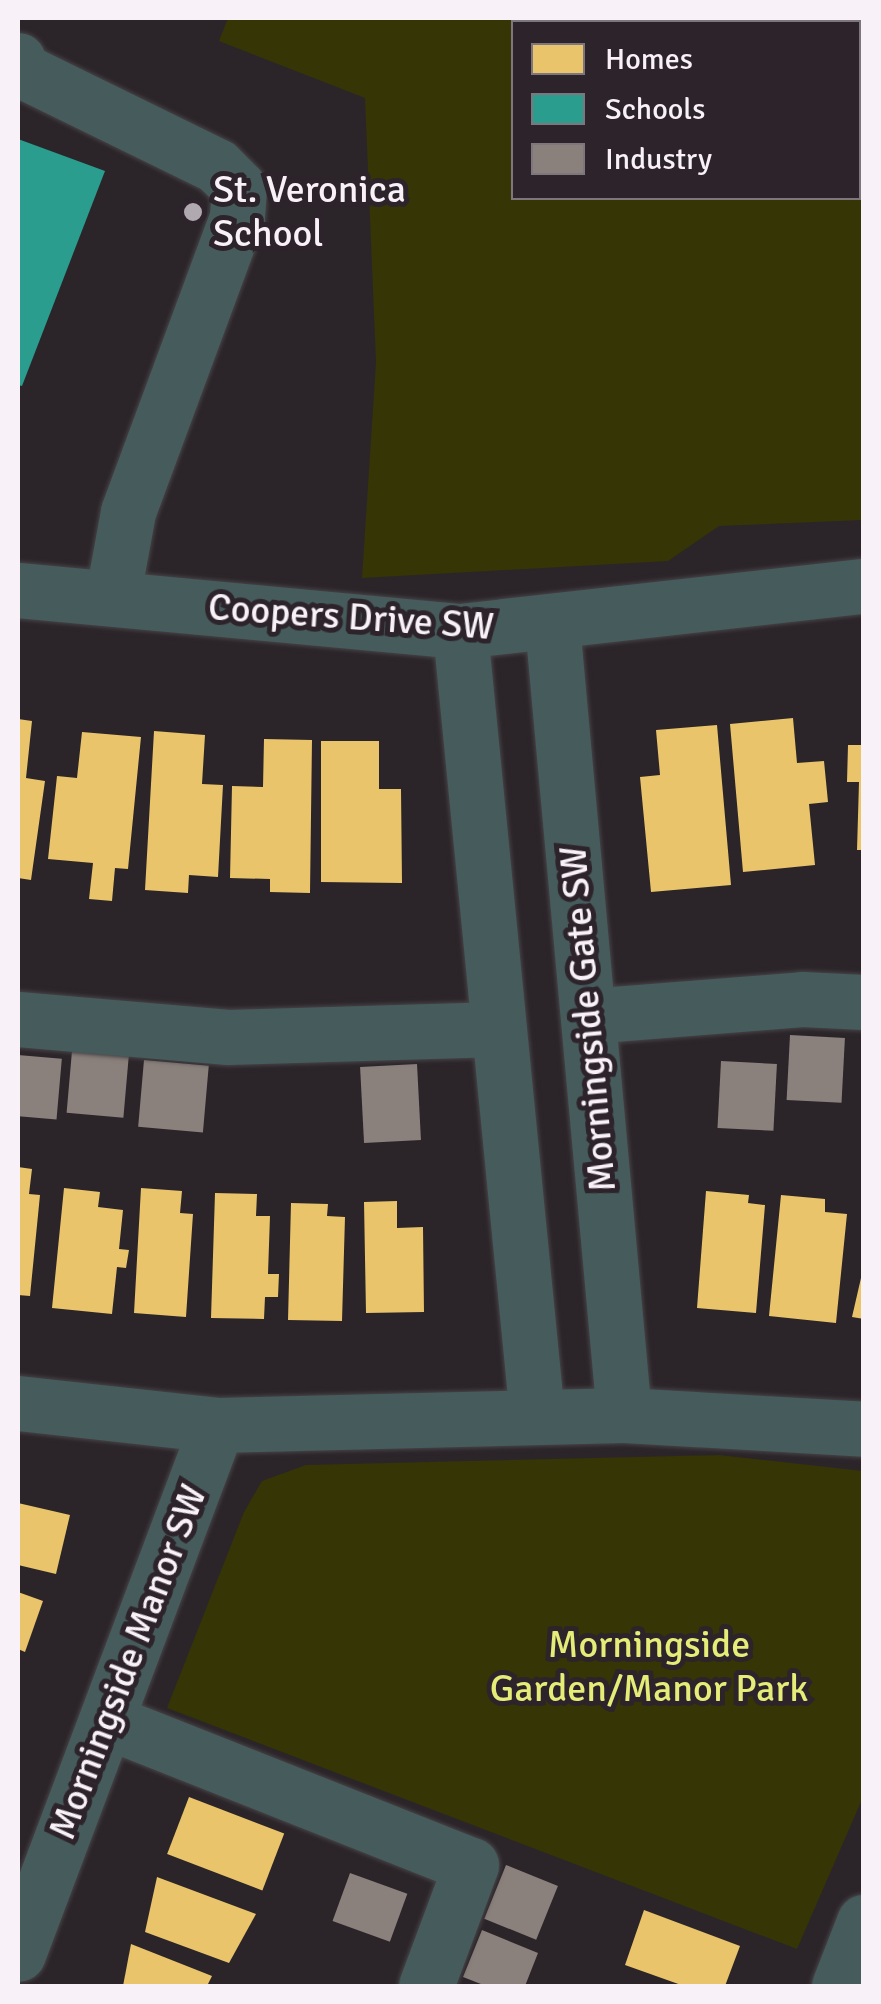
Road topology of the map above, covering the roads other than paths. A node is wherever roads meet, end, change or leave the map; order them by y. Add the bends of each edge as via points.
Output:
1 (18, 60) edge
2 (864, 586) edge
3 (18, 590) edge
4 (112, 599) junction
5 (552, 624) junction
6 (460, 631) junction
7 (864, 1002) edge
8 (588, 1016) junction
9 (18, 1019) edge
10 (500, 1029) junction
11 (18, 1403) edge
12 (624, 1414) junction
13 (537, 1416) junction
14 (217, 1425) junction
15 (864, 1428) edge
16 (107, 1721) junction
17 (864, 1922) edge
18 (18, 1954) edge
19 (426, 1986) edge
20 (839, 1986) edge

1 - 4 street via 21,70 217,166 239,188 237,217 128,512
2 - 5 street, Coopers Drive SW via 698,600
3 - 4 street, Coopers Drive SW
4 - 6 street, Coopers Drive SW
5 - 6 street, Coopers Drive SW
5 - 8 street, Morningside Gate SW
6 - 10 street
7 - 8 street via 802,1000
8 - 12 street, Morningside Gate SW
9 - 10 street via 228,1037
10 - 13 street
11 - 14 street
12 - 13 street
12 - 15 street
13 - 14 street
14 - 16 street, Morningside Manor SW
16 - 18 street, Morningside Manor SW
16 - 19 street via 471,1866
17 - 20 street

